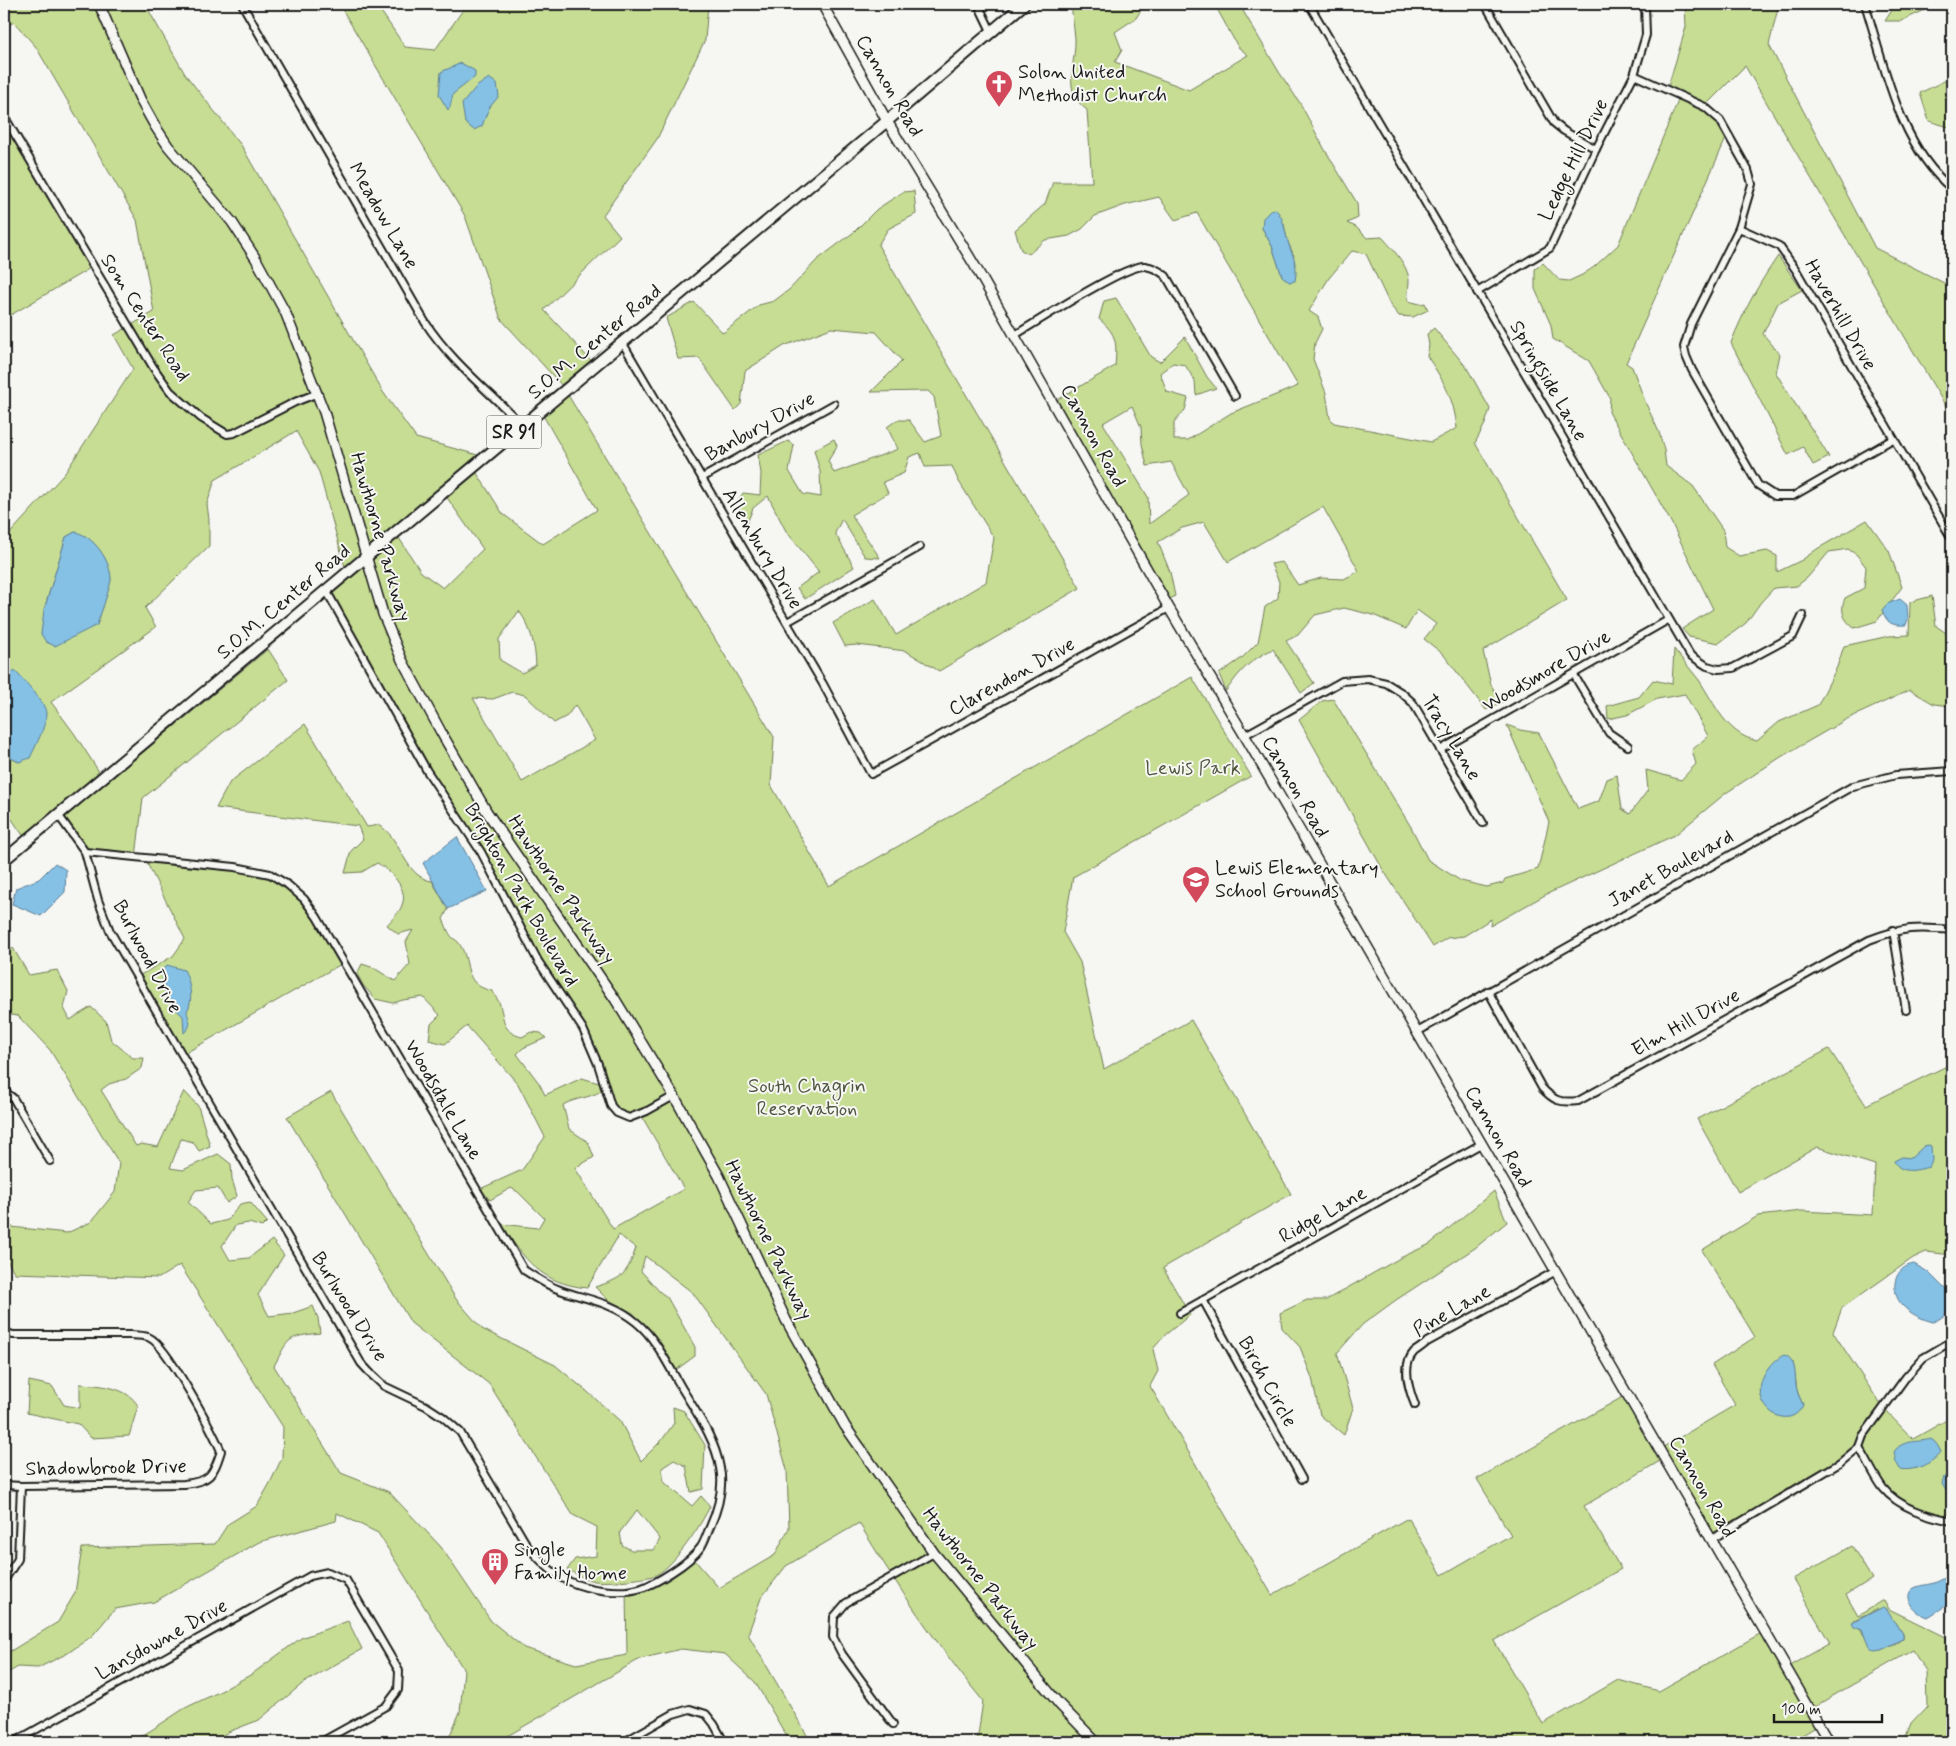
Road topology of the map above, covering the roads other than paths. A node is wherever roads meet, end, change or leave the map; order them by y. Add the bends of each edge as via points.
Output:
1 (99, 4) edge
2 (242, 4) edge
3 (822, 4) edge
4 (978, 4) edge
5 (1024, 4) edge
6 (1309, 4) edge
7 (1485, 4) edge
8 (1645, 4) edge
9 (1864, 4) edge
10 (991, 32) junction
11 (1634, 75) junction
12 (4, 116) edge
13 (887, 121) junction
14 (1596, 149) junction
15 (1952, 189) edge
16 (1739, 228) junction
17 (1477, 292) junction
18 (1015, 334) junction
19 (622, 342) junction
20 (318, 393) junction
21 (1235, 396) dead end
22 (834, 404) dead end
23 (522, 425) junction
24 (1893, 439) junction
25 (702, 478) junction
26 (1952, 539) edge
27 (920, 547) dead end
28 (365, 556) junction
29 (326, 590) junction
30 (1169, 608) junction
31 (1803, 615) dead end
32 (1668, 620) junction
33 (787, 622) junction
34 (1574, 675) junction
35 (1244, 735) junction
36 (1628, 746) dead end
37 (1440, 750) junction
38 (1952, 771) edge
39 (871, 774) joint
40 (58, 816) junction
41 (1483, 823) dead end
42 (85, 852) junction
43 (4, 860) edge
44 (1893, 930) junction
45 (1952, 930) edge
46 (1488, 991) junction
47 (1906, 1010) dead end
48 (1417, 1032) junction
49 (4, 1091) edge
50 (674, 1096) junction
51 (1481, 1144) junction
52 (50, 1160) dead end
53 (1556, 1271) junction
54 (1203, 1300) junction
55 (1180, 1314) dead end
56 (4, 1332) edge
57 (1952, 1341) edge
58 (1415, 1406) dead end
59 (1859, 1447) junction
60 (1302, 1479) dead end
61 (4, 1485) edge
62 (20, 1486) junction
63 (718, 1503) joint
64 (1952, 1521) edge
65 (1712, 1539) junction
66 (934, 1553) junction
67 (5, 1579) edge
68 (892, 1724) dead end
69 (14, 1742) edge
70 (321, 1742) edge
71 (624, 1742) edge
72 (724, 1742) edge
73 (1096, 1742) edge
74 (1829, 1742) edge

1 - 20 street, Hawthorne Parkway via 155,126 232,222 269,281
2 - 23 street, Meadow Lane via 425,322 451,356
3 - 13 street, Cannon Road
4 - 10 street
5 - 10 main road, S.O.M. Center Road / SR 91
6 - 17 street, Springside Lane
7 - 14 street via 1554,123
8 - 11 street, Ledge Hill Drive via 1646,35
9 - 15 street via 1887,82 1900,113 1937,176
10 - 13 main road, S.O.M. Center Road / SR 91
11 - 14 street, Ledge Hill Drive
11 - 16 street via 1704,107 1720,120 1748,170 1752,184
12 - 20 street, Som Center Road via 153,367 179,400 227,434
13 - 18 street, Cannon Road
13 - 19 main road, S.O.M. Center Road / SR 91
14 - 17 street, Ledge Hill Drive via 1550,248
16 - 24 street, Haverhill Drive via 1779,246
16 - 24 street via 1691,324 1684,347 1692,370 1758,486 1775,496 1793,496
17 - 32 street, Springside Lane
18 - 21 street via 1123,271 1144,266 1156,269 1166,276
18 - 30 street, Cannon Road
19 - 23 main road, S.O.M. Center Road / SR 91
19 - 25 street, Allenbury Drive
20 - 28 street, Hawthorne Parkway
22 - 25 street, Banbury Drive
23 - 28 main road, S.O.M. Center Road / SR 91
24 - 26 street, Haverhill Drive
25 - 33 street, Allenbury Drive
27 - 33 street
28 - 29 main road, S.O.M. Center Road / SR 91
28 - 50 street, Hawthorne Parkway via 392,636 445,740 487,812 615,999
29 - 40 main road, S.O.M. Center Road / SR 91
29 - 50 street, Brighton Park Boulevard via 427,771 481,852 532,949 582,1029 598,1064 611,1106 629,1118
30 - 35 street, Cannon Road
30 - 39 street, Clarendon Drive
31 - 32 street, Springside Lane via 1793,636 1733,668 1718,669 1690,655
32 - 34 street, Woodsmore Drive
33 - 39 street, Allenbury Drive
34 - 36 street via 1609,733
34 - 37 street, Woodsmore Drive
35 - 37 street, Tracy Lane via 1342,681 1368,679 1386,684 1413,703
35 - 48 street, Cannon Road
37 - 41 street, Tracy Lane
38 - 46 street, Janet Boulevard via 1896,775 1853,786
40 - 42 street
40 - 43 main road, S.O.M. Center Road / SR 91
42 - 63 street, Woodsdale Lane via 234,867 270,874 304,899 524,1270 560,1290 604,1302 619,1310 637,1323 653,1342 714,1447 720,1469
42 - 63 street, Burlwood Drive via 95,892 110,930 361,1363 384,1386 426,1406 460,1432 528,1547 543,1563 566,1580 592,1589 620,1591 642,1588 686,1563 701,1547
44 - 45 street, Elm Hill Drive via 1916,927
44 - 46 street, Elm Hill Drive via 1869,940 1578,1102 1565,1103 1552,1098 1542,1088
44 - 47 street
46 - 48 street, Janet Boulevard
48 - 51 street, Cannon Road
49 - 52 street via 13,1098
50 - 66 street, Hawthorne Parkway via 719,1176 786,1320 841,1418
51 - 53 street, Cannon Road
51 - 54 street, Ridge Lane
53 - 58 street, Pine Lane via 1427,1342 1413,1354 1407,1370
53 - 65 street, Cannon Road
54 - 55 street, Ridge Lane
54 - 60 street, Birch Circle
56 - 62 street, Shadowbrook Drive via 13,1335 150,1337 163,1348 222,1451 215,1471 201,1482
57 - 59 street via 1923,1358 1906,1377
59 - 64 street via 1883,1488 1898,1502 1935,1518
59 - 65 street via 1840,1463
61 - 62 street, Shadowbrook Drive
62 - 67 street via 18,1559
65 - 74 street, Cannon Road
66 - 68 street via 846,1602 834,1617 833,1637 842,1654
66 - 73 street, Hawthorne Parkway via 1052,1696
69 - 70 street, Lansdowne Drive via 310,1576 328,1572 346,1580 399,1670 398,1690 386,1706
71 - 72 street via 673,1714 690,1709 706,1714

